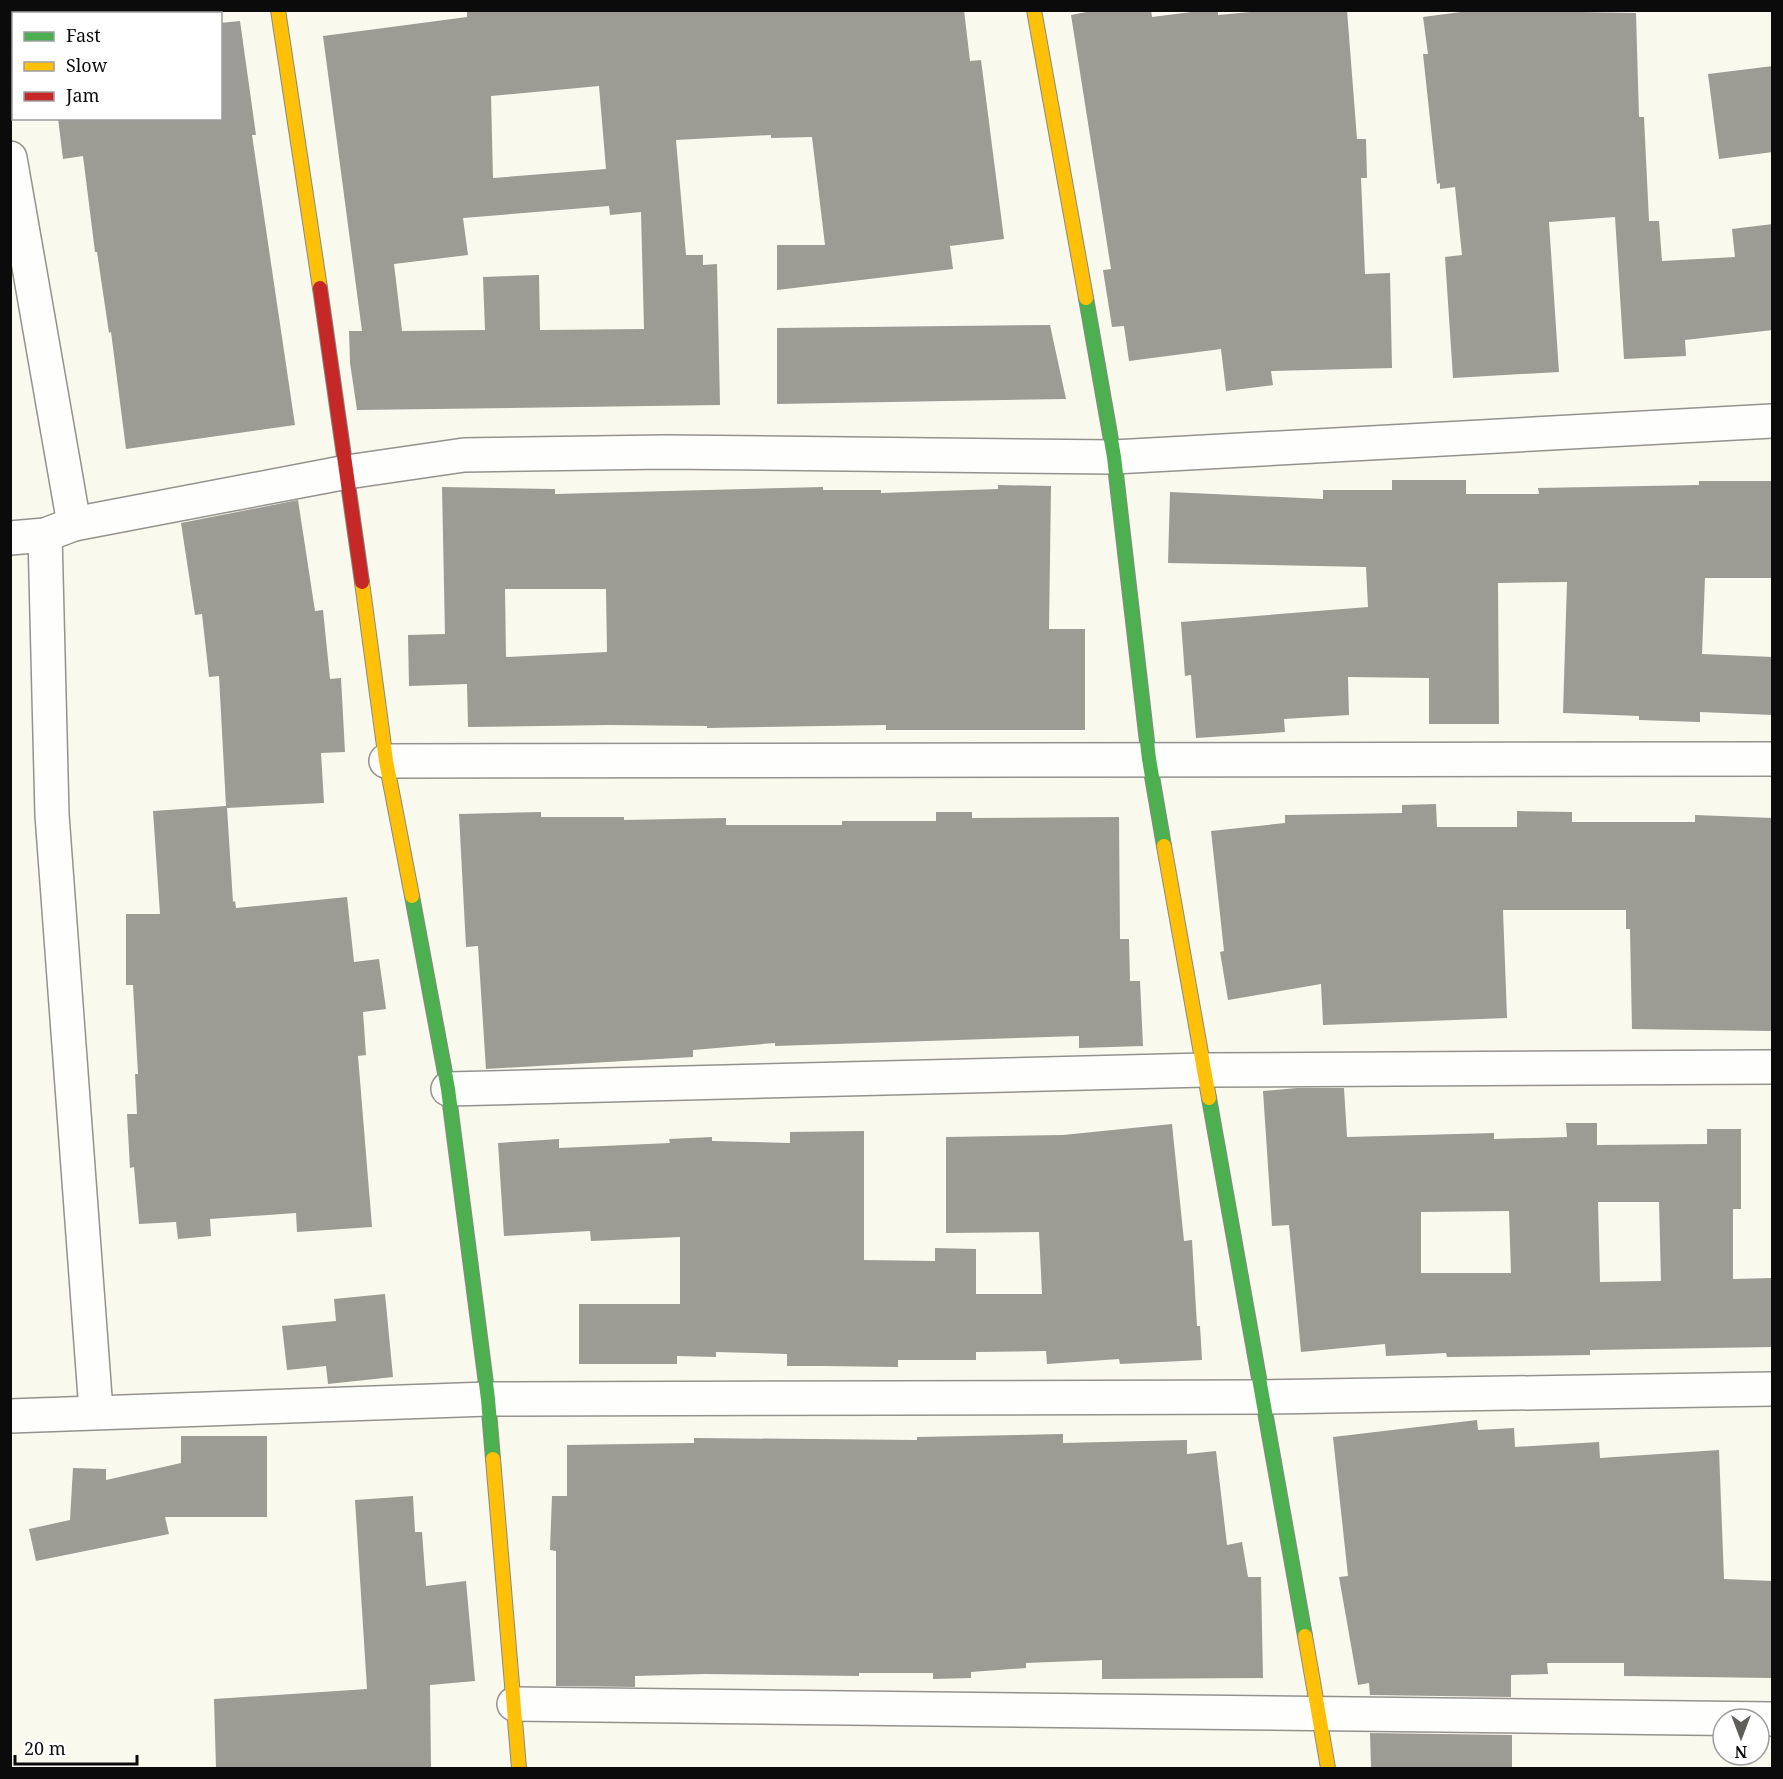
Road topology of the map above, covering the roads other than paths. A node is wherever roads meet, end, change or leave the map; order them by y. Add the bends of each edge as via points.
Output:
1 (278, 10) edge
2 (1034, 10) edge
3 (10, 159) edge
4 (1773, 421) edge
5 (1114, 457) junction
6 (347, 472) junction
7 (60, 530) junction
8 (10, 538) edge
9 (1149, 759) junction
10 (1773, 759) edge
11 (386, 761) junction
12 (1773, 1067) edge
13 (1204, 1070) junction
14 (448, 1089) junction
15 (1773, 1389) edge
16 (1262, 1397) junction
17 (488, 1399) junction
18 (96, 1411) junction
19 (10, 1416) edge
20 (514, 1704) junction
21 (1319, 1715) junction
22 (1773, 1719) edge
23 (519, 1768) edge
24 (1328, 1768) edge

1 - 6 street
2 - 5 street
3 - 7 street
4 - 5 street
5 - 6 street via 665,452 464,455
5 - 9 street
6 - 7 street
6 - 11 street
7 - 8 street
7 - 18 street via 52,815
9 - 10 street
9 - 11 street
9 - 13 street
11 - 14 street
12 - 13 street
13 - 14 street
13 - 16 street
14 - 17 street
15 - 16 street
16 - 17 street
16 - 21 street
17 - 18 street
17 - 20 street
18 - 19 street
20 - 21 street
20 - 23 street
21 - 22 street
21 - 24 street

